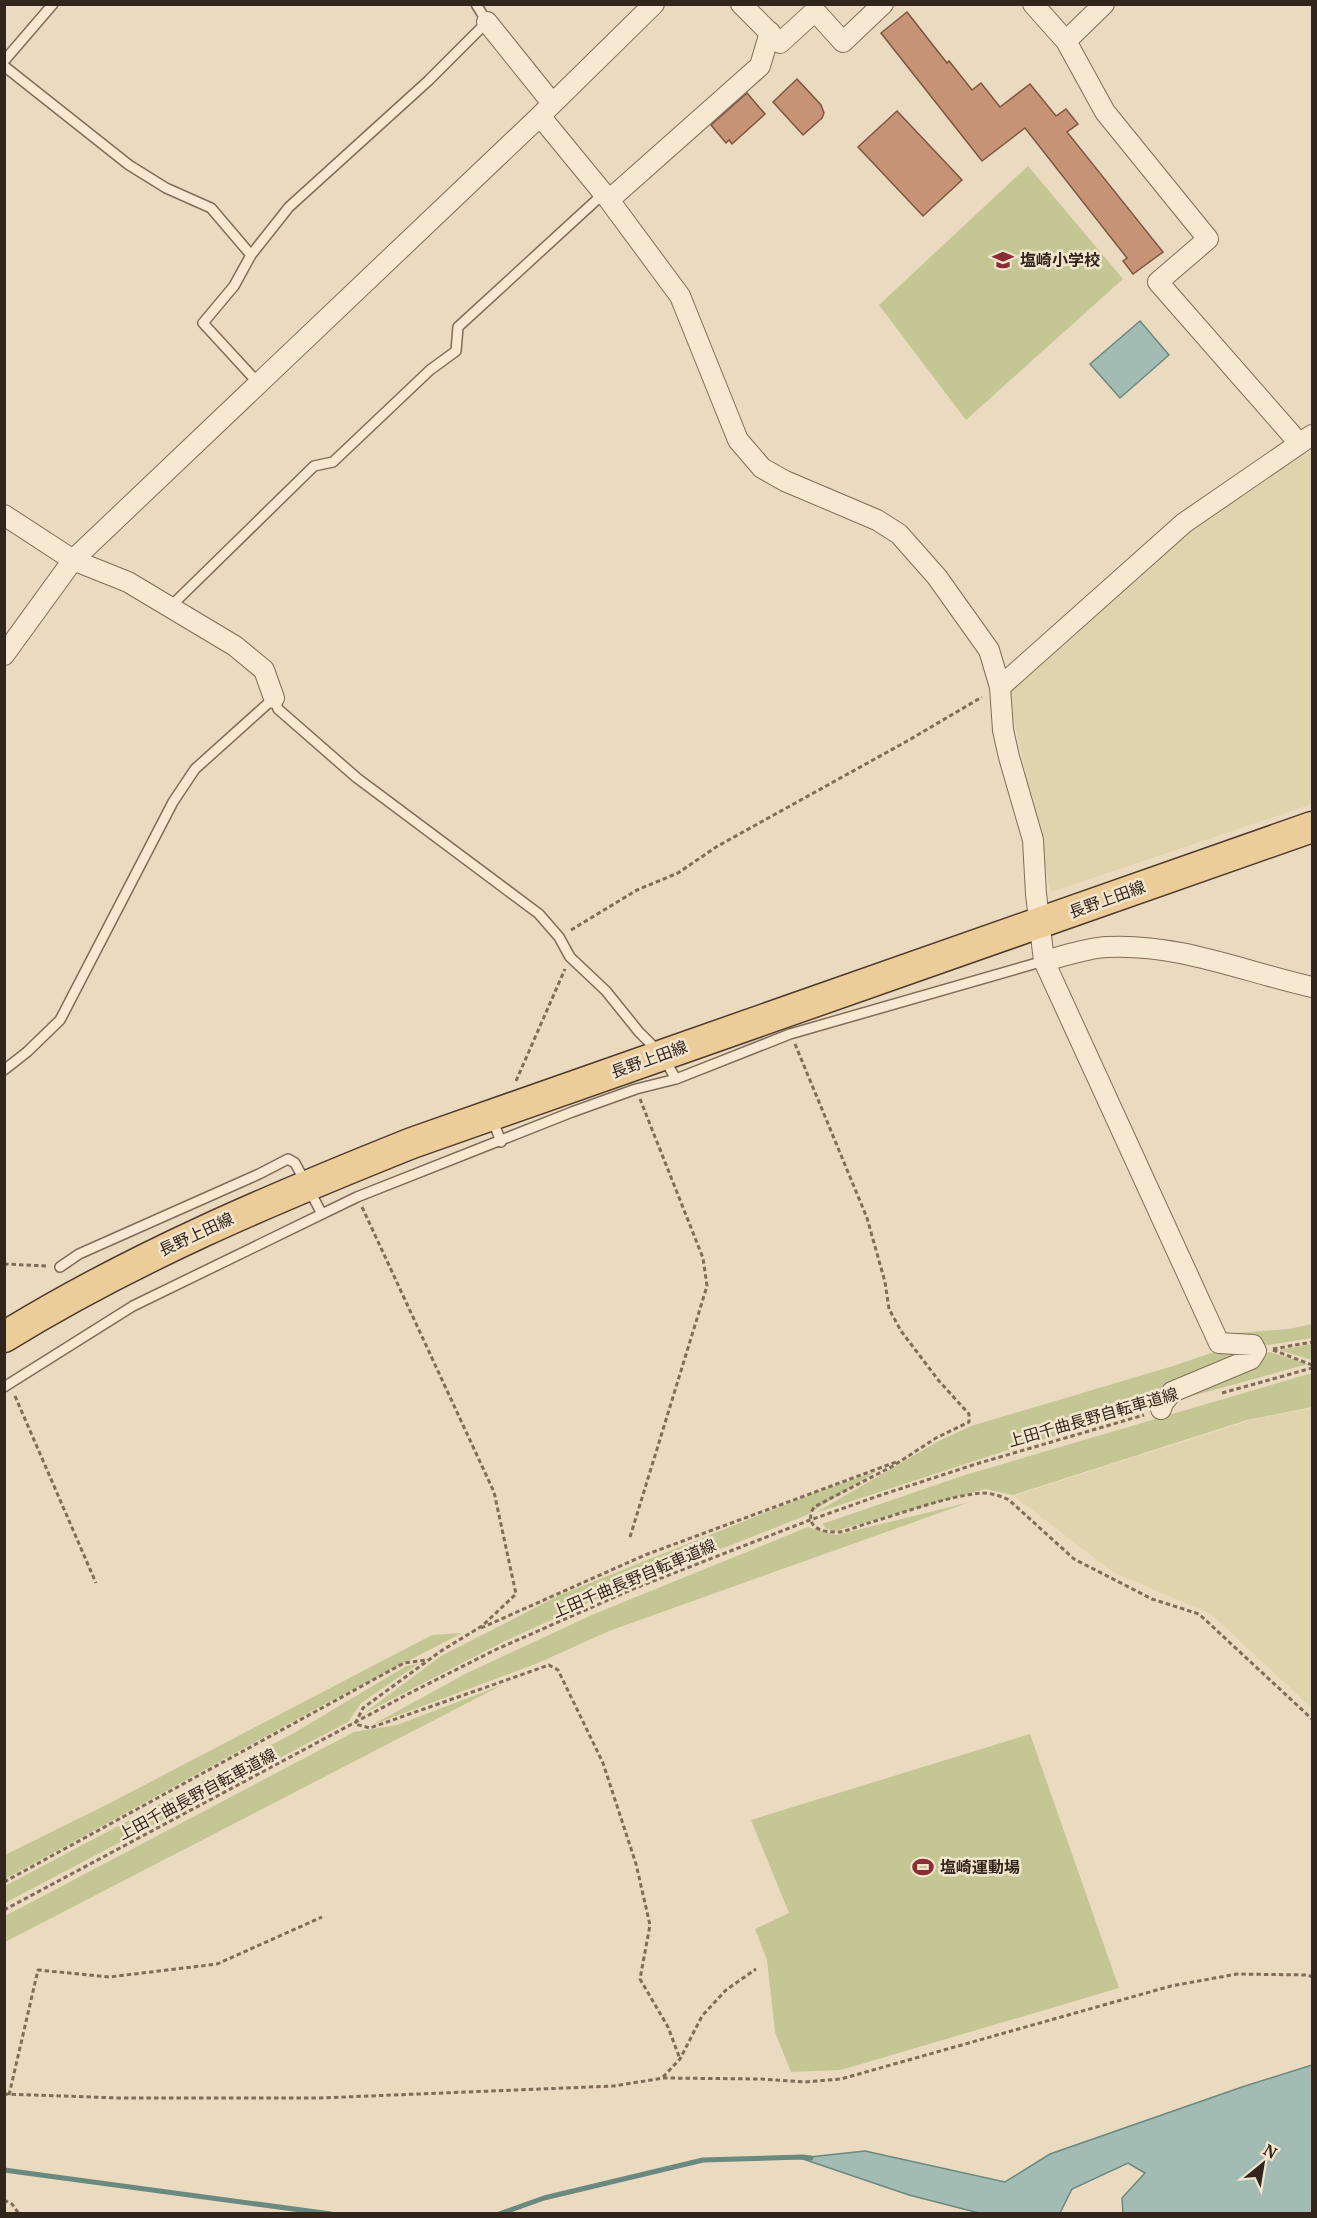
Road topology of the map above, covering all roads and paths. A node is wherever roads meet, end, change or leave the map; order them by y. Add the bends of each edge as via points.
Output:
1 (53, 4) edge
2 (476, 4) edge
3 (654, 4) edge
4 (741, 4) edge
5 (883, 4) edge
6 (1033, 4) edge
7 (1104, 4) edge
8 (487, 22) junction
9 (770, 32) junction
10 (1065, 41) junction
11 (4, 61) edge
12 (4, 66) edge
13 (546, 110) junction
14 (606, 197) junction
15 (251, 255) junction
16 (259, 384) junction
17 (1306, 439) edge
18 (4, 515) edge
19 (74, 560) junction
20 (170, 607) junction
21 (4, 654) edge
22 (1000, 687) junction
23 (274, 698) junction
24 (1312, 827) edge
25 (1039, 923) junction
26 (559, 937) junction
27 (570, 957) junction
28 (1044, 961) junction
29 (1312, 987) edge
30 (790, 1034) junction
31 (669, 1067) junction
32 (4, 1070) edge
33 (636, 1089) junction
34 (503, 1121) junction
35 (307, 1184) junction
36 (357, 1197) junction
37 (322, 1214) junction
38 (4, 1264) edge
39 (60, 1267) joint
40 (4, 1337) edge
41 (1312, 1342) edge
42 (1312, 1366) edge
43 (6, 1386) edge
44 (1215, 1395) dead end
45 (1161, 1410) joint
46 (903, 1460) junction
47 (810, 1520) junction
48 (630, 1537) dead end
49 (96, 1582) dead end
50 (471, 1632) junction
51 (428, 1660) junction
52 (1312, 1719) edge
53 (355, 1724) junction
54 (4, 1882) edge
55 (4, 1910) edge
56 (322, 1917) dead end
57 (756, 1969) dead end
58 (1312, 1977) edge
59 (680, 2060) junction
60 (663, 2078) junction
61 (7, 2094) edge
62 (4, 2200) edge
63 (19, 2214) edge

1 - 11 lane
2 - 8 lane
3 - 13 street
4 - 9 street
5 - 9 street via 843,42 815,11 780,43
6 - 10 street
7 - 10 street
8 - 13 street
8 - 15 lane via 289,207
9 - 14 street via 760,66
10 - 17 street via 1105,112 1208,239 1158,282 1256,395
12 - 15 lane via 129,165 166,188 211,208
13 - 14 street
13 - 16 street
14 - 20 lane via 458,327 456,351 430,370 333,462 314,466
14 - 22 street via 680,296 738,440 762,468 877,520 899,534 937,577 989,650
15 - 16 lane via 234,286 203,323
16 - 19 street
17 - 22 street via 1184,524
18 - 19 street
19 - 20 street via 128,582
19 - 21 street
20 - 23 street via 235,646 264,670
22 - 25 street via 1005,739 1033,840
22 - 26 path via 716,847 678,873 637,890
23 - 26 lane via 278,709 357,778 539,914
23 - 32 lane via 195,769 173,802 60,1020
24 - 25 main road, 長野上田線
25 - 28 street
25 - 31 main road, 長野上田線
26 - 27 lane
27 - 31 lane via 606,992
27 - 34 path
28 - 29 street via 1105,947 1158,949
28 - 30 lane
28 - 45 street via 1219,1344 1253,1345 1256,1351 1251,1359 1172,1392
30 - 31 lane
30 - 46 path via 867,1218 889,1309 907,1340 969,1413 969,1422
31 - 33 lane
31 - 34 main road, 長野上田線
33 - 34 lane via 572,1112
33 - 48 path via 703,1258 707,1286
34 - 35 main road, 長野上田線 via 412,1143
34 - 36 lane
35 - 37 lane
35 - 39 lane via 295,1163 288,1159 79,1254
35 - 40 main road, 長野上田線 via 171,1245
36 - 37 lane
36 - 50 path via 494,1492 516,1594
37 - 43 lane via 133,1306
38 - 39 path
41 - 42 path via 1271,1350
42 - 44 path
43 - 49 path via 14,1393
45 - 47 path, 上田千曲長野自転車道線 via 976,1464
46 - 47 path via 814,1507
46 - 50 path via 645,1555
47 - 52 path via 814,1527 835,1533 954,1498 998,1495 1009,1500 1074,1559 1152,1599 1199,1614
47 - 53 path, 上田千曲長野自転車道線 via 633,1589 506,1646
50 - 51 path
51 - 53 path via 363,1708
51 - 54 path via 404,1663
53 - 55 path, 上田千曲長野自転車道線
53 - 59 path via 370,1728 549,1665 558,1670 603,1763 636,1864 650,1925 640,1979 668,2027
56 - 61 path via 217,1964 109,1977 38,1970
57 - 59 path via 726,1990 702,2016
58 - 60 path via 1237,1974 1171,1986 842,2079 805,2082
59 - 60 path
60 - 61 path via 614,2086 320,2098
62 - 63 path

